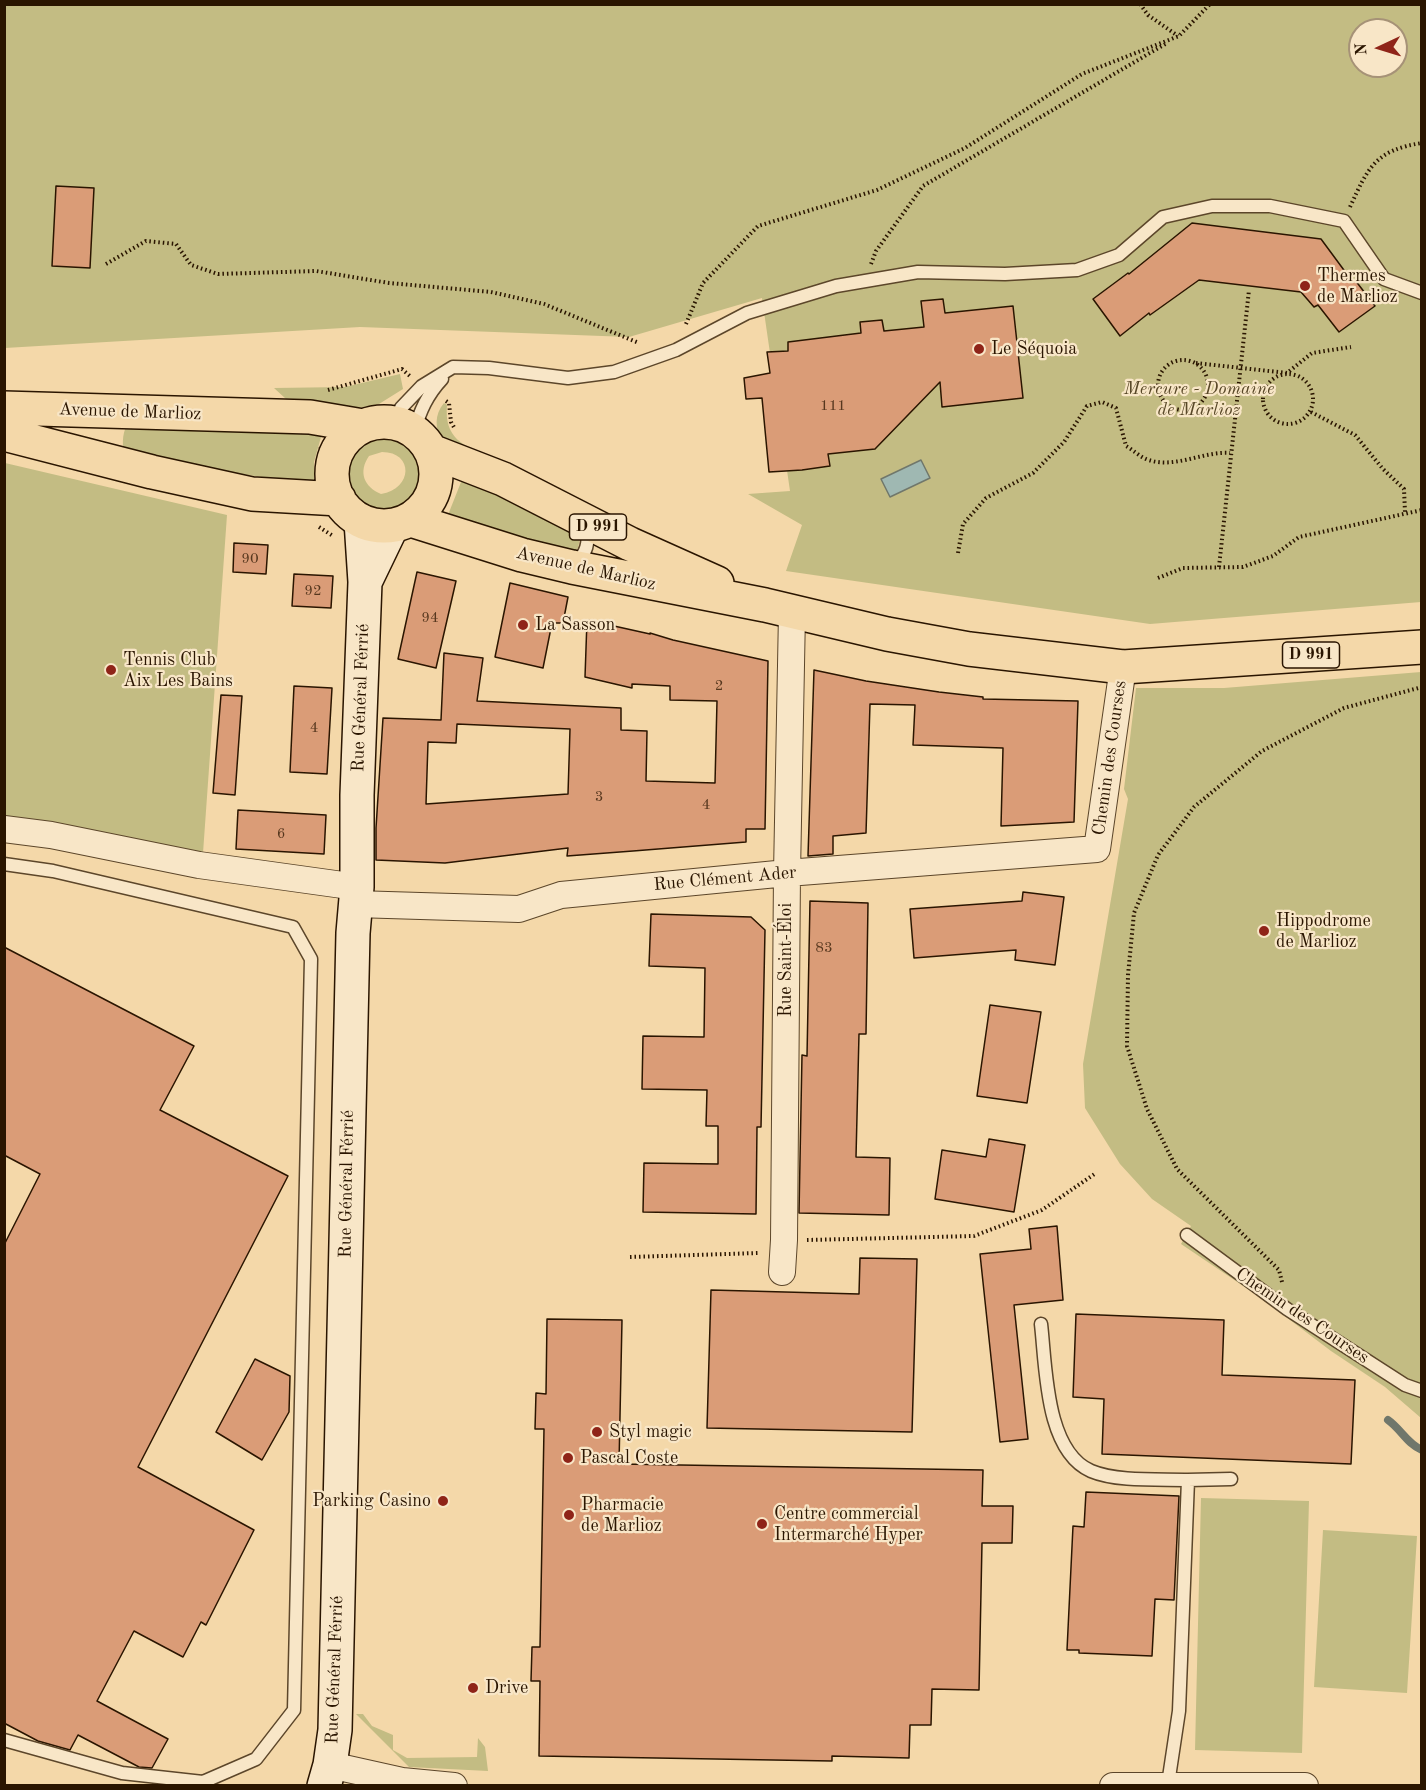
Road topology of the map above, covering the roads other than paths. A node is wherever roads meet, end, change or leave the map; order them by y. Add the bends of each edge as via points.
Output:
1 (1422, 292) edge
2 (453, 367) junction
3 (4, 408) edge
4 (363, 426) junction
5 (4, 434) edge
6 (415, 436) junction
7 (376, 516) junction
8 (586, 521) junction
9 (572, 567) junction
10 (778, 609) junction
11 (1422, 647) edge
12 (1071, 660) junction
13 (1200, 662) junction
14 (1123, 667) junction
15 (4, 830) edge
16 (1097, 849) joint
17 (4, 864) edge
18 (787, 873) junction
19 (356, 895) junction
20 (1187, 1235) dead end
21 (782, 1272) dead end
22 (1041, 1324) dead end
23 (1422, 1391) edge
24 (1231, 1479) dead end
25 (1188, 1480) junction
26 (4, 1740) edge
27 (327, 1775) edge
28 (1168, 1784) edge
29 (454, 1785) edge
30 (1113, 1785) edge
31 (1305, 1785) edge

1 - 2 lane via 1384,279 1344,221 1270,206 1212,206 1163,217 1119,255 1077,270 1005,274 918,272 836,286 747,313 670,352 614,372 568,378
2 - 6 lane via 430,392 420,412
2 - 6 lane via 422,386 402,408
3 - 4 main road, Avenue de Marlioz via 310,417
4 - 6 main road via 381,422
4 - 7 main road via 338,450 333,483
5 - 7 main road, Avenue de Marlioz / D 991 via 152,472
6 - 7 main road via 436,466 431,497 423,510
6 - 8 main road, Avenue de Marlioz / D 991
7 - 9 main road, Avenue de Marlioz / D 991
7 - 19 main road, Rue Général Férrié via 365,582
8 - 9 lane via 589,540 584,556
8 - 10 main road, Avenue de Marlioz / D 991
9 - 10 main road, Avenue de Marlioz / D 991
10 - 12 main road, Avenue de Marlioz / D 991 via 969,649
10 - 18 street, Rue Saint-Éloi
11 - 13 main road, Avenue de Marlioz / D 991
12 - 13 main road, Avenue de Marlioz via 1113,656
12 - 14 main road, Avenue de Marlioz
13 - 14 main road, Avenue de Marlioz
14 - 16 street, Chemin des Courses
15 - 19 street, Rue Clément Ader via 51,835
16 - 18 street, Rue Clément Ader
17 - 26 lane via 53,871 294,927 311,959 294,1710 256,1759 203,1782 122,1773
18 - 19 street, Rue Clément Ader via 561,895 519,909
18 - 21 street, Rue Saint-Éloi
19 - 27 main road, Rue Général Férrié via 335,1730
20 - 23 lane, Chemin des Courses via 1287,1309 1405,1385
22 - 25 lane via 1055,1426 1078,1461 1090,1471 1108,1476
24 - 25 lane
25 - 28 lane via 1179,1711
27 - 29 street
28 - 30 street
28 - 31 street

